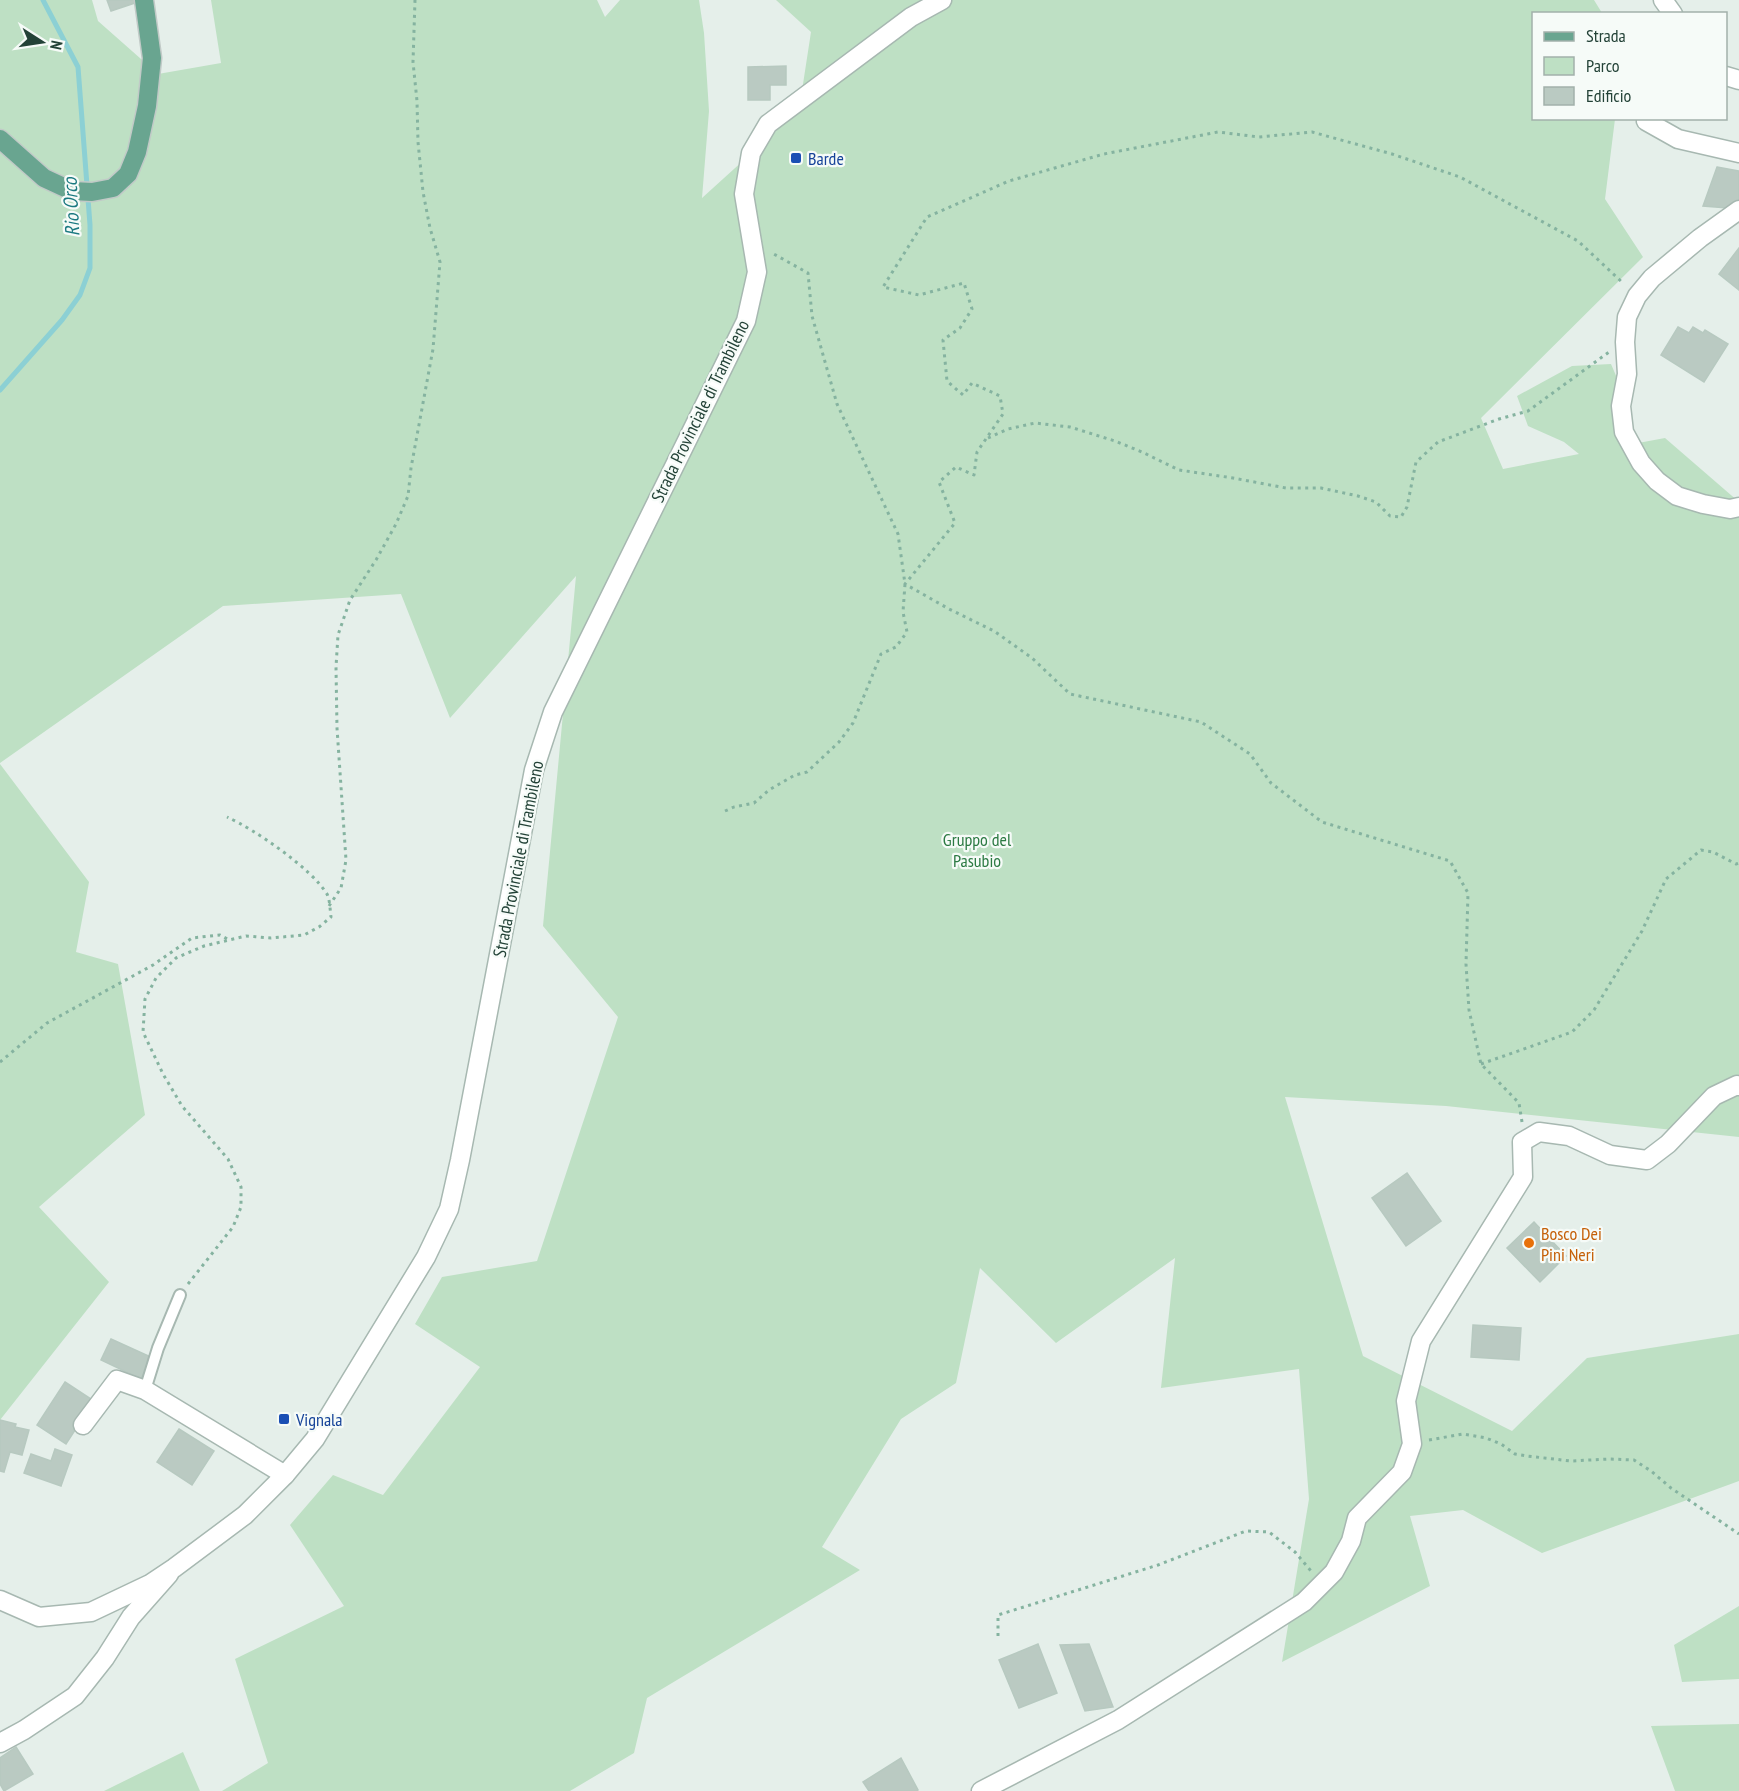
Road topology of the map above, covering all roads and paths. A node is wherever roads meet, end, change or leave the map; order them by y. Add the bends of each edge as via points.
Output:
1 (144, 0) edge
2 (415, 0) edge
3 (942, 0) edge
4 (1646, 121) dead end
5 (0, 139) edge
6 (1739, 153) edge
7 (1739, 210) edge
8 (752, 242) junction
9 (1637, 296) junction
10 (1626, 337) junction
11 (986, 438) junction
12 (1739, 507) edge
13 (905, 584) junction
14 (725, 811) dead end
15 (227, 817) dead end
16 (1739, 863) edge
17 (329, 906) junction
18 (230, 940) junction
19 (0, 1062) edge
20 (1481, 1064) junction
21 (1739, 1086) edge
22 (1522, 1142) junction
23 (180, 1294) joint
24 (144, 1390) junction
25 (82, 1425) dead end
26 (1412, 1444) junction
27 (285, 1475) junction
28 (1739, 1534) edge
29 (174, 1568) junction
30 (1322, 1585) junction
31 (0, 1600) edge
32 (998, 1636) dead end
33 (0, 1743) edge
34 (981, 1791) edge

1 - 5 main road via 153,58 147,106 128,174 113,188 72,190 44,178
2 - 17 path via 413,62 418,142 423,192 440,262 433,349 408,496 386,542 350,600 338,635 337,728 346,860 341,888
3 - 8 street, Strada Provinciale di Trambileno via 911,17 768,124 751,153 744,194
4 - 6 street via 1678,138
7 - 9 street via 1652,278
8 - 13 path via 808,273 812,316 837,404 898,534
8 - 27 street, Strada Provinciale di Trambileno via 757,272 746,321 552,712 534,770 449,1209 426,1257 315,1439
9 - 10 street via 1627,316
9 - 11 path via 1578,241 1460,177 1312,132 1259,137 1218,132 1104,154 1009,181 927,218 883,287 920,295 964,283 972,309 960,328 943,340 947,381 963,395 972,383 1000,396 1003,414
10 - 11 path via 1528,411 1438,441 1416,462 1407,507 1401,517 1390,516 1376,502 1358,496 1179,470 1115,441 1070,427 1035,423
10 - 12 street via 1627,374 1621,406 1624,432 1641,463 1677,496 1730,509
11 - 13 path via 977,452 974,475 956,467 939,483 955,523
13 - 14 path via 903,612 908,632 896,647 881,654 853,723 839,742 807,772 795,775 753,803
13 - 20 path via 994,631 1032,658 1071,694 1201,722 1250,754 1271,783 1322,822 1450,861 1468,893 1469,1010
15 - 17 path via 304,868 328,895
16 - 20 path via 1701,850 1666,879 1642,931 1594,1010 1572,1032
17 - 18 path via 331,917 304,935
18 - 19 path via 220,935 192,938 153,965 47,1023
18 - 23 path via 176,958 156,978 145,999 143,1032 163,1074 182,1106 228,1159 241,1187 241,1207 233,1227
20 - 22 path via 1519,1103
21 - 22 street via 1714,1096 1647,1160 1610,1155 1569,1136 1539,1132
22 - 26 street via 1523,1177 1421,1341 1407,1401
23 - 24 lane
24 - 25 street via 117,1380
24 - 27 street
26 - 28 path via 1463,1434 1486,1438 1527,1456 1571,1461 1634,1460
26 - 30 street via 1402,1472 1357,1518 1351,1541
27 - 29 street, Strada Provinciale di Trambileno via 245,1515
29 - 31 street, Strada Provinciale di Trambileno via 91,1612 39,1617
29 - 33 street via 131,1617 75,1696
30 - 32 path via 1295,1552 1269,1532 1246,1531 1158,1565 998,1615
30 - 34 street via 1304,1602 1118,1720

